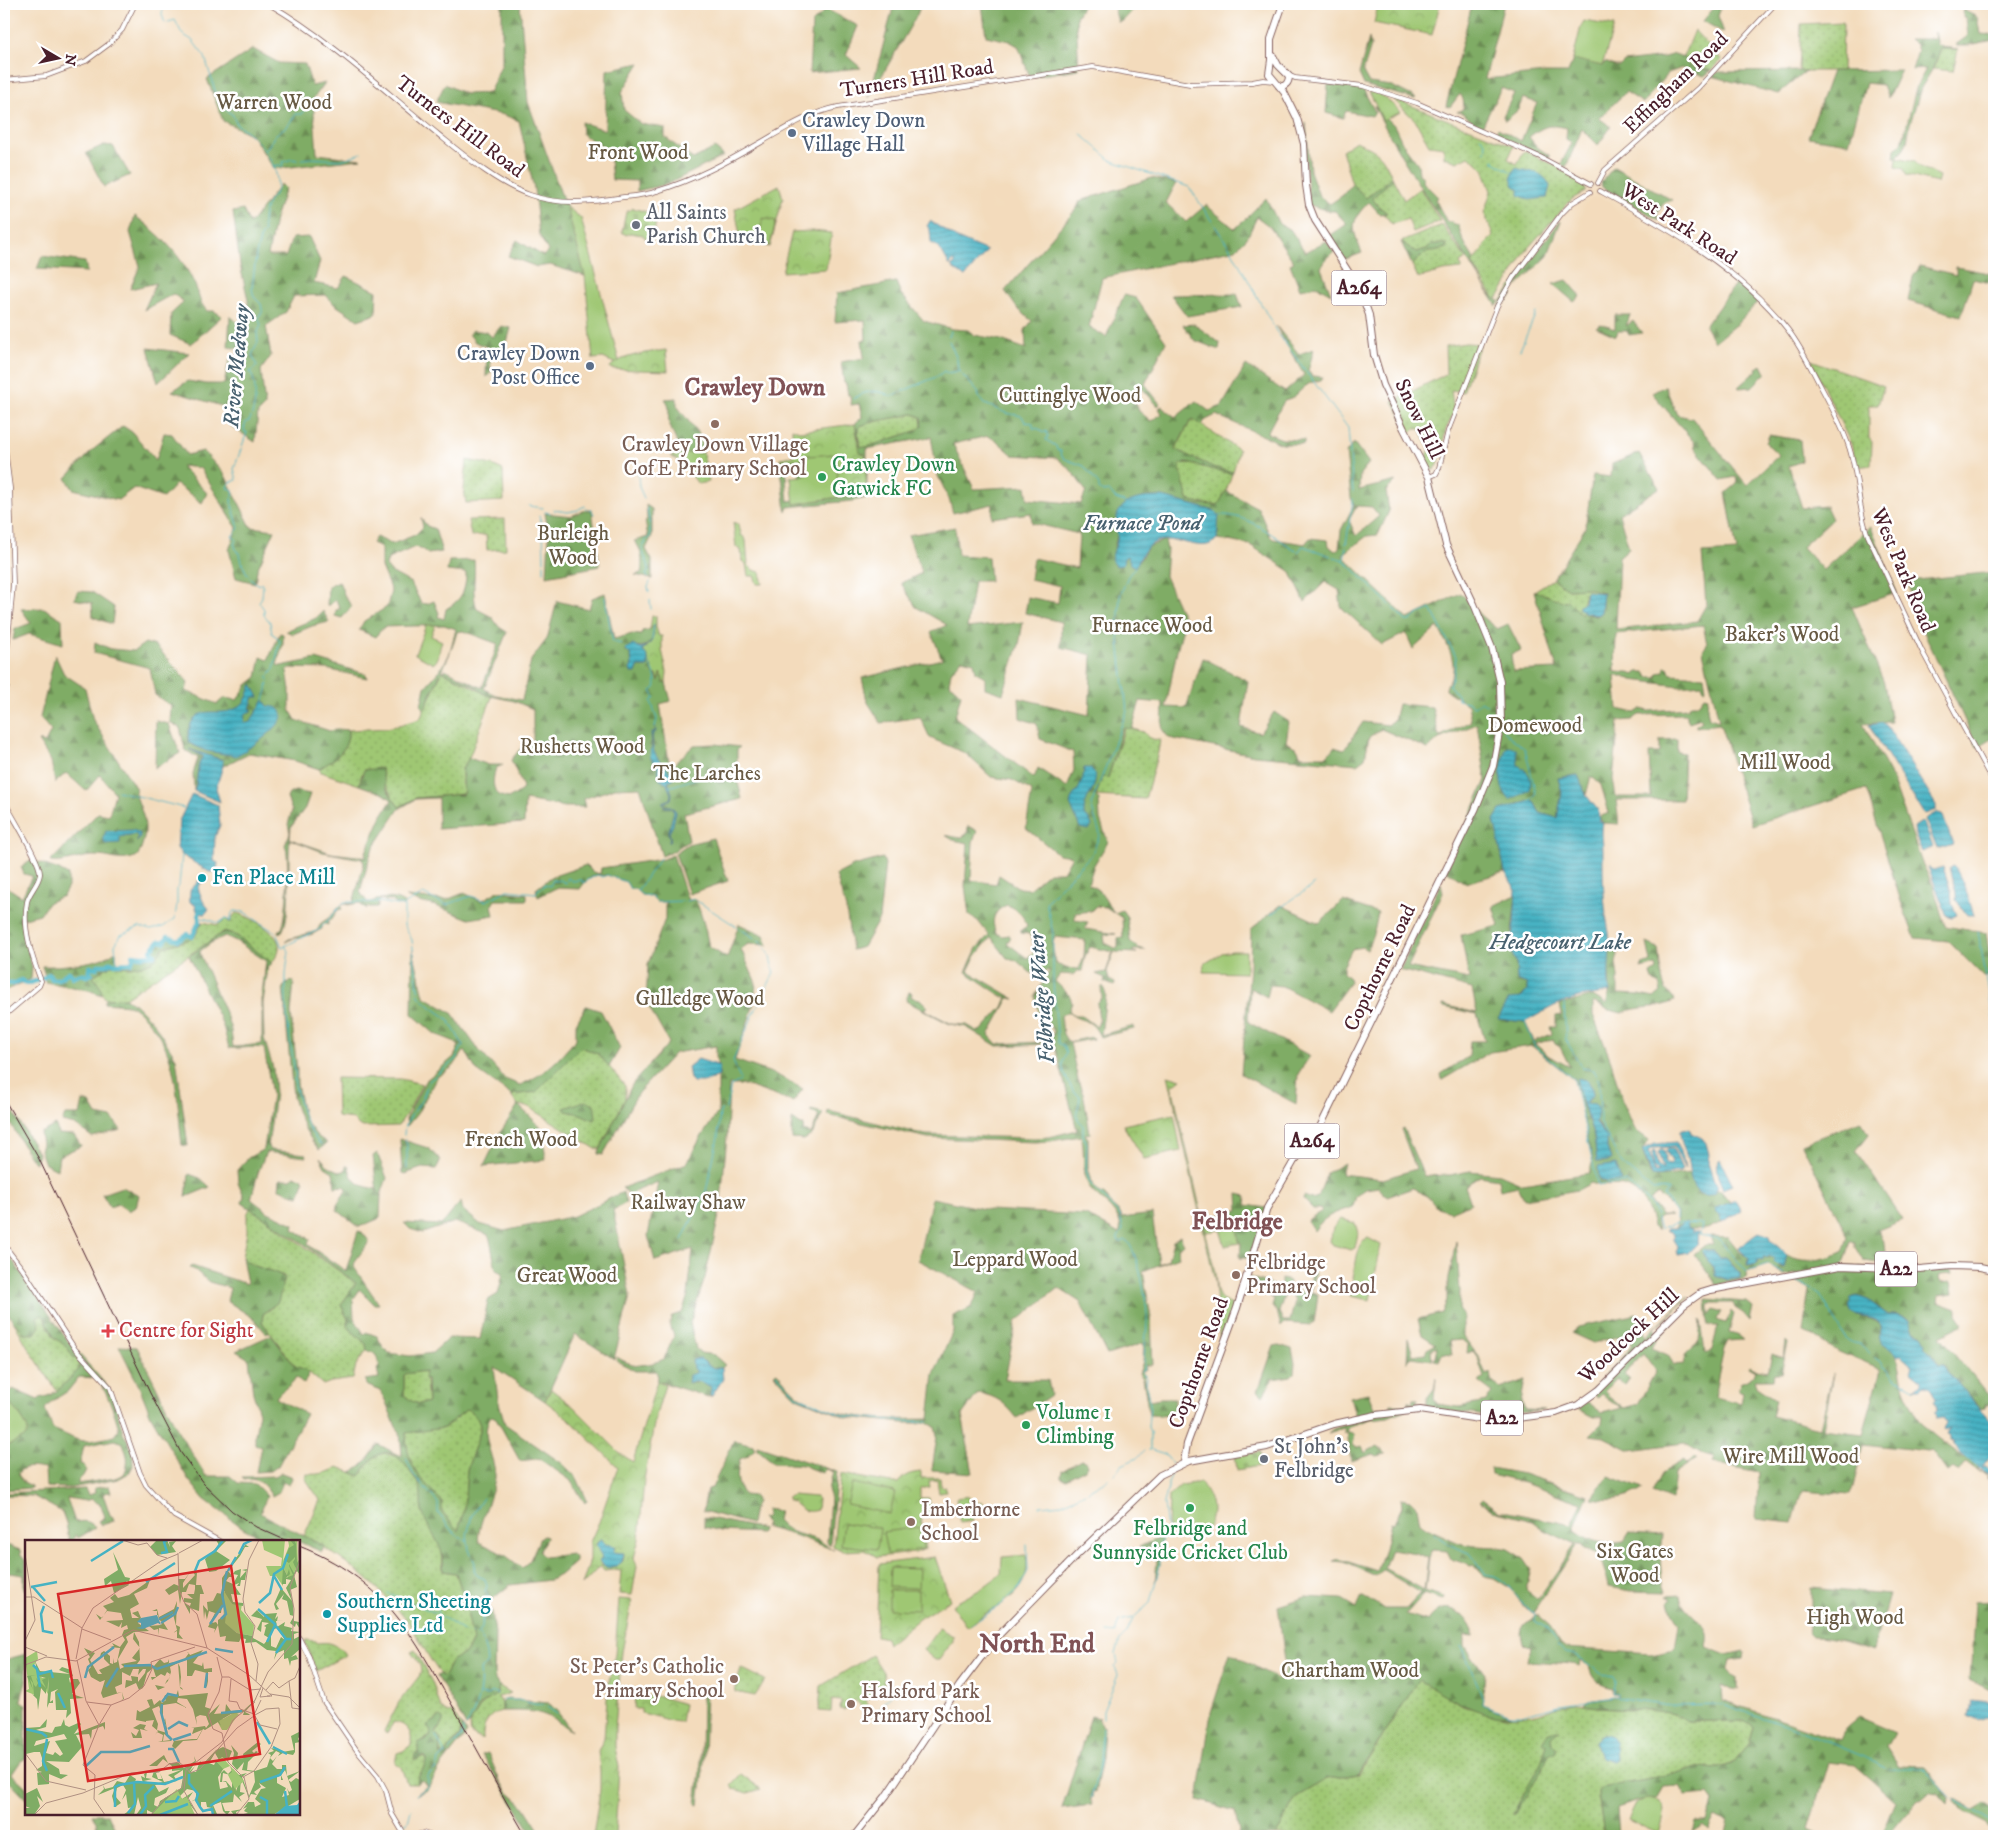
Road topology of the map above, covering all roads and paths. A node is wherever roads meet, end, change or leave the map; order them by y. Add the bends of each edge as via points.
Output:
1 (135, 4) edge
2 (268, 4) edge
3 (1283, 4) edge
4 (1775, 4) edge
5 (1272, 52) junction
6 (1278, 65) junction
7 (1269, 70) junction
8 (4, 80) edge
9 (1263, 80) junction
10 (1283, 82) junction
11 (1417, 103) joint
12 (1591, 184) junction
13 (1598, 184) junction
14 (1600, 191) junction
15 (1590, 192) junction
16 (4, 441) edge
17 (1430, 477) junction
18 (4, 696) edge
19 (1994, 784) edge
20 (4, 801) edge
21 (4, 1016) edge
22 (4, 1245) edge
23 (1994, 1270) edge
24 (1184, 1462) junction
25 (217, 1540) edge
26 (300, 1640) edge
27 (406, 1836) edge
28 (414, 1836) edge
29 (432, 1836) edge
30 (854, 1836) edge

1 - 8 main road via 122,30 86,61 46,76
2 - 9 main road, Turners Hill Road via 326,42 455,148 504,183 532,196 564,202 610,200 665,189 694,178 800,120 842,106 1093,67 1190,84
3 - 5 highway via 1272,37
4 - 13 main road, Effingham Road via 1698,88 1605,170
5 - 6 highway
5 - 7 highway
6 - 7 highway
6 - 10 highway
7 - 9 main road
7 - 10 highway
9 - 10 main road, Turners Hill Road
10 - 11 main road, Turners Hill Road via 1295,78 1363,86
10 - 17 highway, Snow Hill / A264 via 1284,92 1304,138 1308,205 1360,290 1369,315 1374,355 1383,385
11 - 12 main road, West Park Road via 1540,157
12 - 13 main road
12 - 15 main road
13 - 14 main road
14 - 15 main road
14 - 19 main road, West Park Road via 1654,221 1732,275 1775,315 1804,354 1848,443 1862,520 1868,536 1922,651
15 - 17 main road, Snow Hill via 1562,212 1507,288 1448,430 1439,468
16 - 18 main road via 10,488 13,584
17 - 24 highway, Copthorne Road / A264 via 1446,545 1489,636 1495,658 1501,692 1501,722 1493,766 1475,810 1319,1129 1294,1161 1267,1208 1236,1308 1187,1444
20 - 21 main road via 39,866 40,873 27,901 27,929 31,952 42,981
22 - 25 main road via 75,1348 110,1387 146,1484 174,1516
23 - 24 highway, Woodcock Hill / A22 via 1952,1266 1920,1269 1851,1266 1710,1290 1691,1299 1599,1390 1578,1405 1556,1413 1479,1419 1424,1410 1407,1411 1356,1418 1267,1447
24 - 30 highway, A22 via 1160,1475 1135,1498 1003,1631 979,1659 886,1796
26 - 27 main road via 324,1702 378,1776 392,1814
28 - 29 main road via 423,1833

